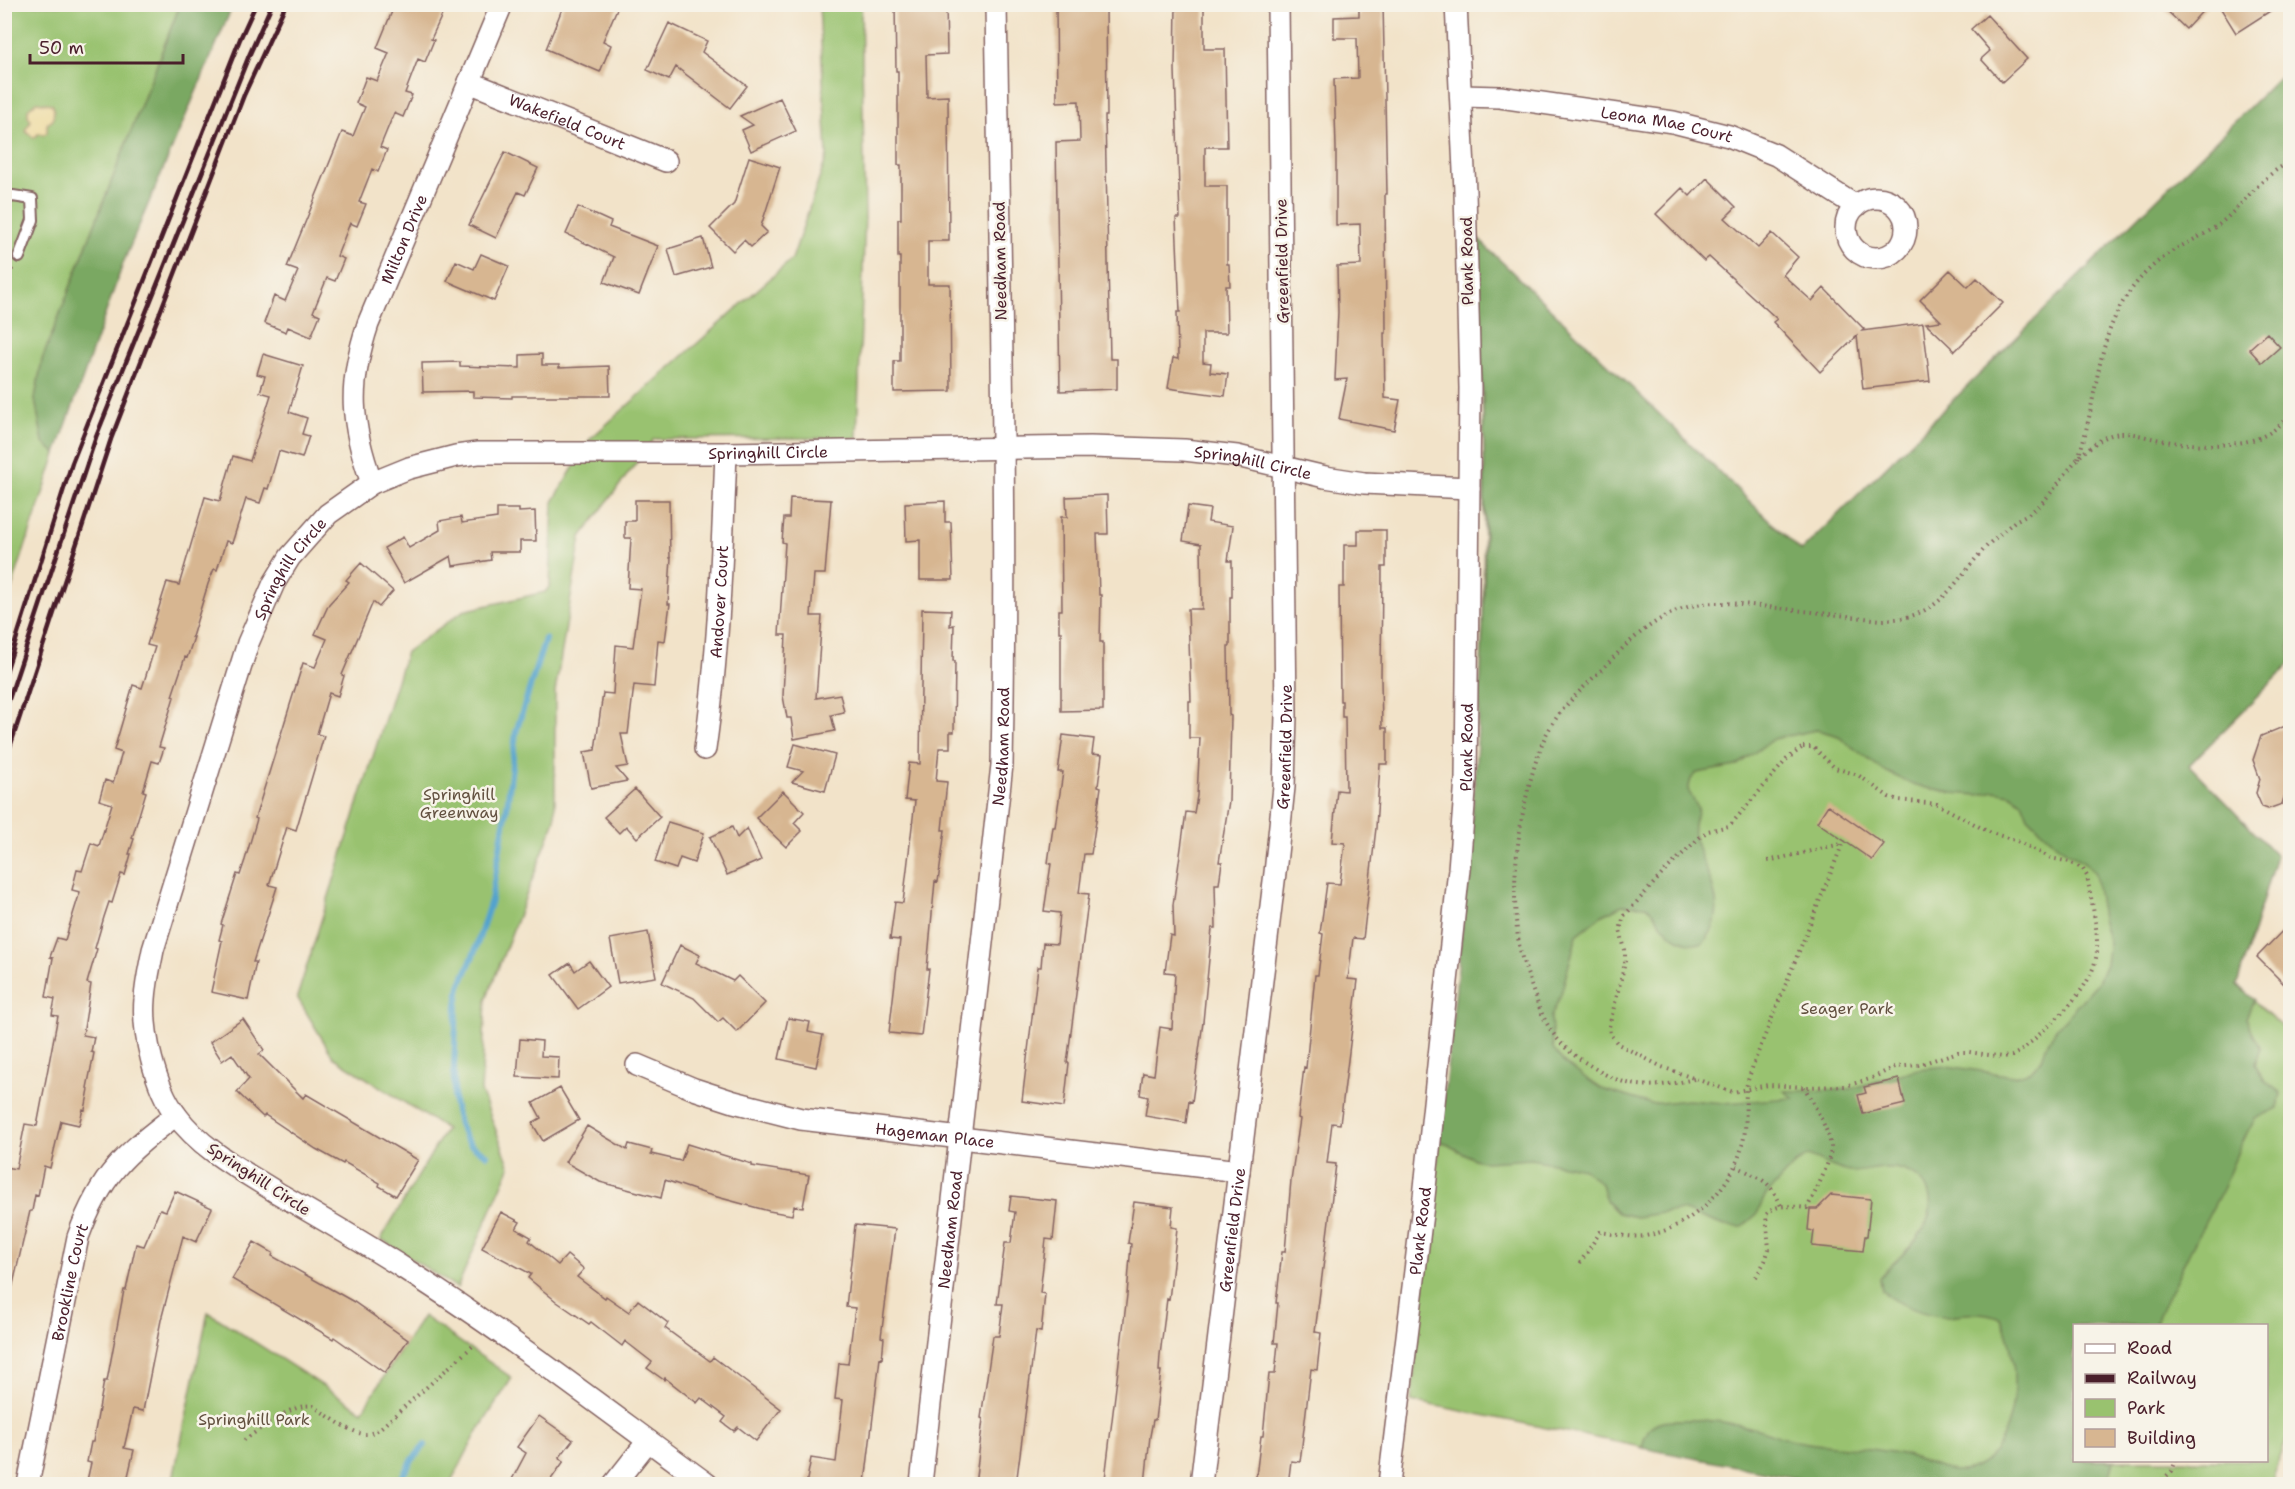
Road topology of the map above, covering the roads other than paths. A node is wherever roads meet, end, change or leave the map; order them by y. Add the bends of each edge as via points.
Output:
1 (502, 4) edge
2 (996, 4) edge
3 (1278, 4) edge
4 (1456, 4) edge
5 (469, 82) junction
6 (1461, 96) junction
7 (666, 161) dead end
8 (4, 199) edge
9 (1856, 206) dead end
10 (19, 256) dead end
11 (1002, 449) junction
12 (726, 453) junction
13 (1284, 467) junction
14 (372, 483) junction
15 (1469, 488) junction
16 (705, 749) dead end
17 (637, 1065) dead end
18 (176, 1115) junction
19 (959, 1138) junction
20 (1239, 1172) junction
21 (648, 1441) junction
22 (28, 1485) edge
23 (614, 1485) edge
24 (707, 1485) edge
25 (921, 1485) edge
26 (1201, 1485) edge
27 (1389, 1485) edge

1 - 5 street, Milton Drive
2 - 11 street, Needham Road
3 - 13 street, Greenfield Drive
4 - 6 street, Plank Road
5 - 7 street, Wakefield Court
5 - 14 street, Milton Drive via 357,356 354,408
6 - 9 street, Leona Mae Court via 1500,97 1673,122 1729,136 1776,155
6 - 15 street, Plank Road via 1468,287
8 - 10 lane via 32,199 33,220
11 - 12 street, Springhill Circle
11 - 13 street, Springhill Circle via 1184,450
11 - 19 street, Needham Road via 1002,765
12 - 14 street, Springhill Circle via 478,453 436,460
12 - 16 street, Andover Court via 717,648
13 - 15 street, Springhill Circle via 1364,483
13 - 20 street, Greenfield Drive via 1284,787
14 - 18 street, Springhill Circle via 328,514 290,557 248,643 153,950 144,999 154,1068
15 - 27 street, Plank Road via 1463,823
17 - 19 street, Hageman Place via 694,1089 801,1119
18 - 21 street, Springhill Circle via 218,1156 471,1312
18 - 22 street, Brookline Court via 116,1165 86,1217 78,1238
19 - 20 street, Hageman Place
19 - 25 street, Needham Road
20 - 26 street, Greenfield Drive
21 - 23 street
21 - 24 street, Springhill Circle

